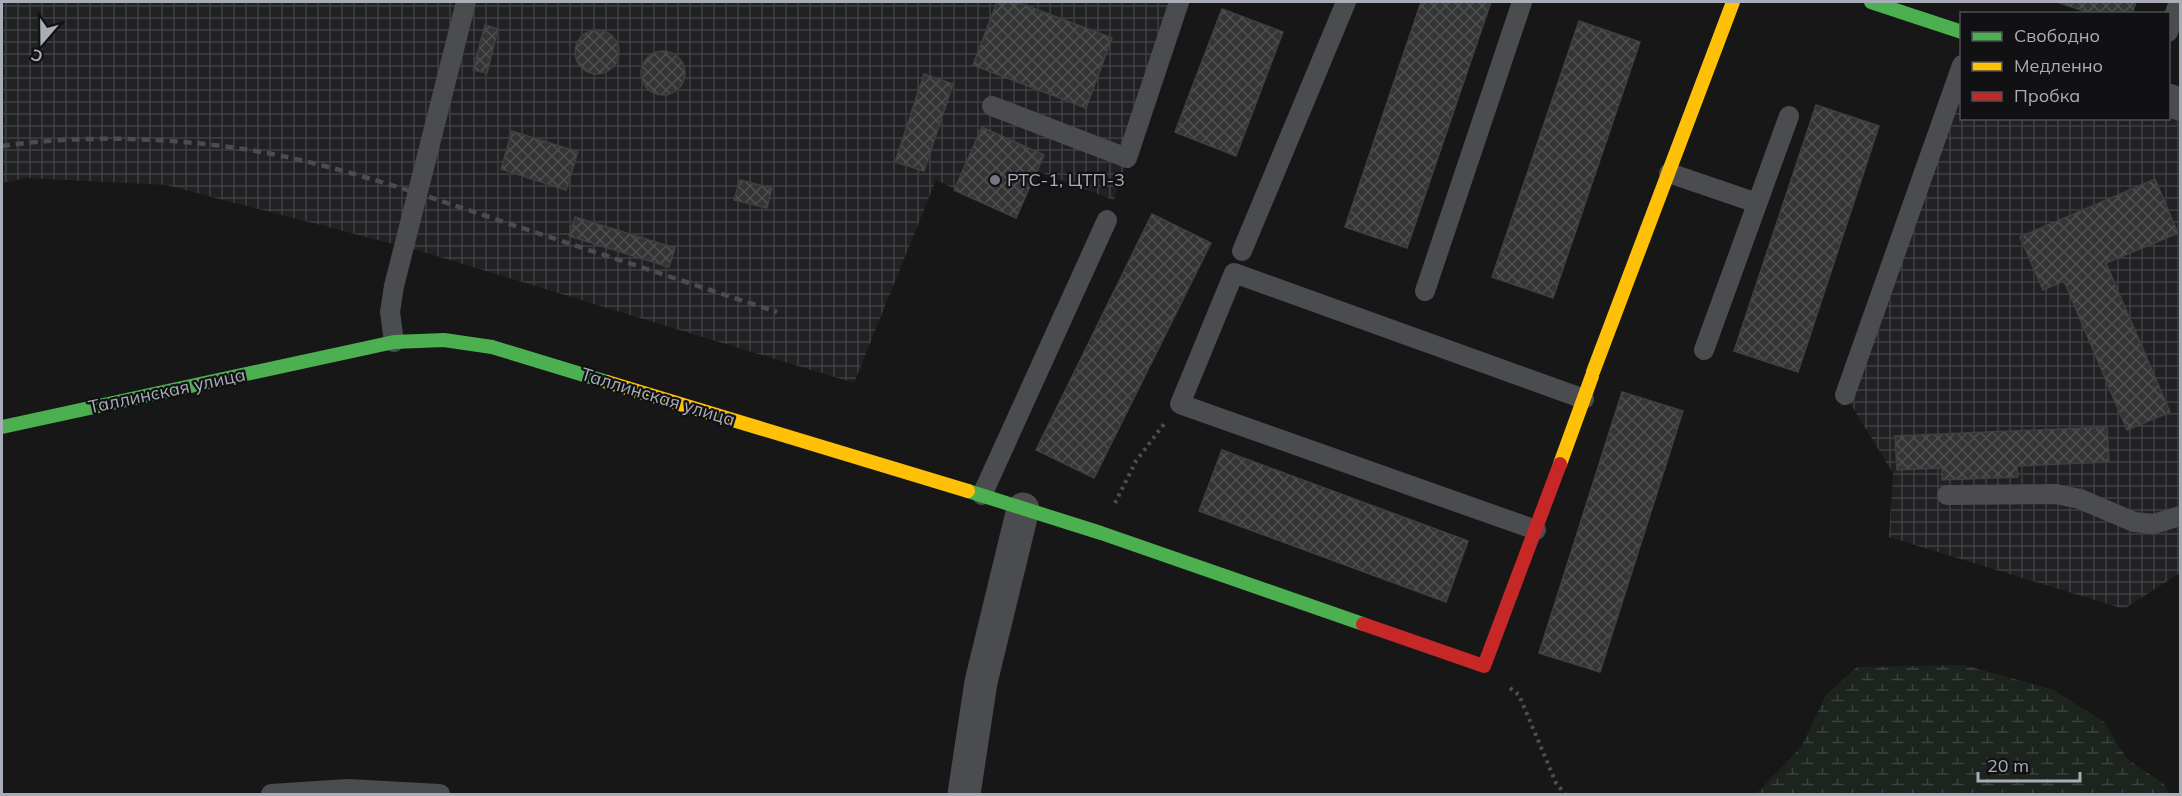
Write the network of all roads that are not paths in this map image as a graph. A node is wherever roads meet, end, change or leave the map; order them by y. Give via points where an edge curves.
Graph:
1 (466, 2) edge
2 (1177, 2) edge
3 (1346, 2) edge
4 (1522, 2) edge
5 (1733, 2) edge
6 (1871, 2) edge
7 (2179, 2) edge
8 (2170, 29) edge
9 (1960, 31) edge
10 (1960, 71) edge
11 (992, 106) dead end
12 (1789, 116) dead end
13 (1669, 173) junction
14 (1757, 203) junction
15 (1107, 220) dead end
16 (1239, 260) junction
17 (1425, 291) dead end
18 (394, 342) junction
19 (1704, 350) dead end
20 (1845, 395) dead end
21 (1584, 399) junction
22 (2, 427) edge
23 (982, 495) junction
24 (1947, 495) dead end
25 (1023, 508) junction
26 (2181, 516) edge
27 (1536, 530) junction
28 (284, 794) edge
29 (440, 795) edge
30 (964, 795) edge

1 - 18 lane via 394,286 390,312
2 - 11 lane via 1127,158
3 - 16 lane
4 - 17 lane
5 - 13 street
6 - 9 street
7 - 8 lane
10 - 20 lane
12 - 14 lane
13 - 14 lane
13 - 21 street
14 - 19 lane
15 - 23 lane
16 - 21 lane
16 - 27 lane via 1180,404
18 - 22 street, Таллинская улица
18 - 23 street, Таллинская улица via 444,340 492,347
21 - 27 street
23 - 25 street, Таллинская улица
24 - 26 lane via 2056,494 2080,499 2134,522 2154,525
25 - 27 street, Таллинская улица via 1484,666
25 - 30 street via 981,682
28 - 29 lane via 348,789

